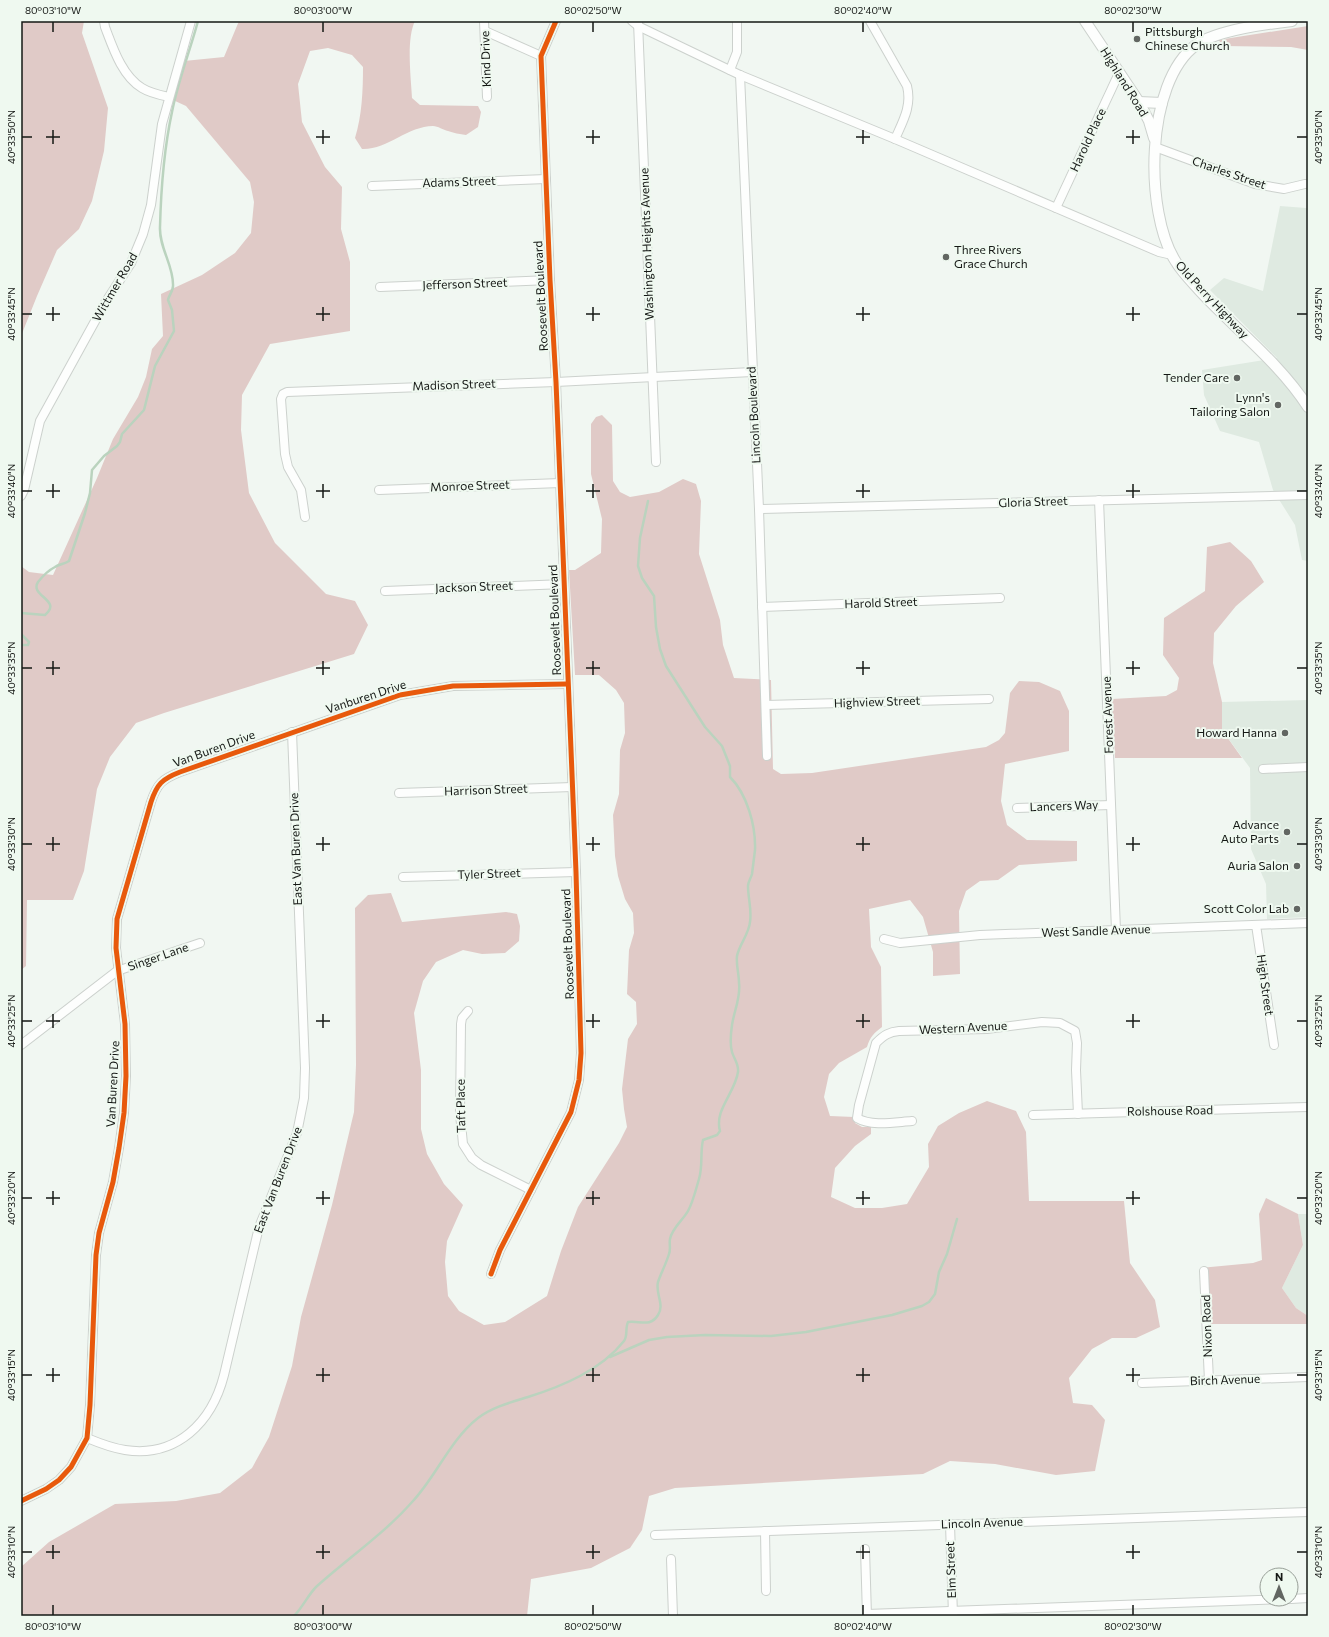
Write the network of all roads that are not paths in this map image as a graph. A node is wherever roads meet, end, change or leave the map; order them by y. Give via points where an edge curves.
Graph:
1 (104, 21) edge
2 (191, 21) edge
3 (484, 21) edge
4 (556, 21) edge
5 (738, 21) edge
6 (870, 21) edge
7 (1085, 21) edge
8 (1292, 21) edge
9 (636, 22) edge
10 (485, 31) junction
11 (541, 56) junction
12 (730, 70) junction
13 (1119, 73) junction
14 (740, 75) junction
15 (488, 97) dead end
16 (169, 98) junction
17 (1138, 102) junction
18 (1162, 103) junction
19 (895, 139) junction
20 (1155, 147) junction
21 (546, 179) junction
22 (1304, 184) dead end
23 (372, 186) dead end
24 (1056, 208) junction
25 (1170, 252) junction
26 (550, 280) junction
27 (380, 287) dead end
28 (752, 372) junction
29 (652, 377) junction
30 (556, 382) junction
31 (1308, 407) edge
32 (656, 462) dead end
33 (560, 483) junction
34 (379, 490) dead end
35 (21, 496) edge
36 (1308, 496) edge
37 (1099, 500) junction
38 (759, 509) junction
39 (305, 517) dead end
40 (564, 584) junction
41 (385, 591) dead end
42 (1000, 598) dead end
43 (762, 607) junction
44 (567, 684) junction
45 (989, 699) dead end
46 (766, 705) junction
47 (292, 732) junction
48 (767, 756) dead end
49 (1308, 767) edge
50 (1263, 769) dead end
51 (572, 787) junction
52 (399, 792) dead end
53 (1111, 805) junction
54 (1018, 808) dead end
55 (576, 872) junction
56 (403, 877) dead end
57 (1308, 923) edge
58 (1256, 925) junction
59 (1116, 930) junction
60 (884, 940) dead end
61 (200, 943) dead end
62 (117, 971) junction
63 (468, 1011) dead end
64 (21, 1044) edge
65 (1274, 1045) dead end
66 (1308, 1107) edge
67 (1078, 1114) junction
68 (1033, 1115) dead end
69 (912, 1121) dead end
70 (531, 1190) junction
71 (1204, 1270) dead end
72 (491, 1274) dead end
73 (1308, 1378) edge
74 (1209, 1381) junction
75 (1142, 1383) dead end
76 (87, 1438) junction
77 (21, 1501) edge
78 (1308, 1512) edge
79 (950, 1524) junction
80 (765, 1531) junction
81 (655, 1535) dead end
82 (865, 1549) dead end
83 (671, 1559) dead end
84 (766, 1591) dead end
85 (1259, 1600) edge
86 (953, 1613) edge
87 (867, 1615) edge
88 (673, 1616) edge

1 - 16 street via 120,63 132,80 141,88
2 - 16 street, Wittmer Road
3 - 10 street, Kind Drive
4 - 11 street, Roosevelt Boulevard
5 - 12 street via 737,52
6 - 19 street via 907,86 909,94 908,109
7 - 13 street, Highland Road
8 - 18 street, Old Perry Highway via 1220,34 1202,41 1185,55 1176,68
9 - 12 street
9 - 29 street, Washington Heights Avenue
10 - 11 street
10 - 15 street, Kind Drive
11 - 21 street, Roosevelt Boulevard
12 - 14 street
13 - 17 street, Highland Road
13 - 24 street, Harold Place
14 - 19 street
14 - 28 street, Lincoln Boulevard
16 - 35 street, Wittmer Road via 159,141 151,205 140,242 131,263 105,303 40,421
17 - 18 street
17 - 20 street, Highland Road via 1151,128
18 - 20 street, Old Perry Highway
19 - 24 street
20 - 22 street, Charles Street via 1256,184 1284,188
20 - 25 street, Old Perry Highway via 1156,203
21 - 23 street, Adams Street
21 - 26 street, Roosevelt Boulevard
24 - 25 street via 1159,252
25 - 31 street, Old Perry Highway via 1204,295 1286,378
26 - 27 street, Jefferson Street
26 - 30 street, Roosevelt Boulevard
28 - 29 street, Madison Street
28 - 38 street, Lincoln Boulevard
29 - 30 street, Madison Street
29 - 32 street, Washington Heights Avenue
30 - 33 street, Roosevelt Boulevard
30 - 39 street, Madison Street via 283,394 281,399 284,448 288,467 301,490
33 - 34 street, Monroe Street
33 - 40 street, Roosevelt Boulevard
36 - 37 street, Gloria Street
37 - 38 street, Gloria Street
37 - 53 street, Forest Avenue
38 - 43 street, Lincoln Boulevard
40 - 41 street, Jackson Street
40 - 44 street, Roosevelt Boulevard
42 - 43 street, Harold Street
43 - 46 street, Lincoln Boulevard
44 - 47 street, Vanburen Drive via 453,686 410,692
44 - 51 street, Roosevelt Boulevard
45 - 46 street, Highview Street
46 - 48 street, Lincoln Boulevard
47 - 62 street, Van Buren Drive via 168,776 162,781 152,798 117,919
47 - 76 street, East Van Buren Drive via 305,1068 304,1098 297,1133 259,1227 224,1375 217,1398 208,1414 184,1437 171,1445 153,1450 123,1450
49 - 50 street
51 - 52 street, Harrison Street
51 - 55 street, Roosevelt Boulevard
53 - 54 street, Lancers Way
53 - 59 street, Forest Avenue
55 - 56 street, Tyler Street
55 - 70 street, Roosevelt Boulevard via 581,1053 579,1080 571,1112
57 - 58 street, West Sandle Avenue
58 - 59 street, West Sandle Avenue
58 - 65 street, High Street
59 - 60 street, West Sandle Avenue via 980,935 900,943
61 - 62 street, Singer Lane
62 - 64 street, Singer Lane
62 - 76 street, Van Buren Drive via 125,1024 124,1113 117,1160 96,1255
63 - 70 street, Taft Place via 461,1024 460,1114 463,1144 472,1158 481,1165
66 - 67 street, Rolshouse Road
67 - 68 street, Rolshouse Road
67 - 69 street, Western Avenue via 1075,1031 1060,1023 1033,1022 988,1029 889,1032 876,1042 857,1118 870,1122
70 - 72 street, Roosevelt Boulevard via 500,1250
71 - 74 street, Nixon Road
73 - 74 street, Birch Avenue
74 - 75 street, Birch Avenue
76 - 77 street, Van Buren Drive via 71,1467 59,1480
78 - 79 street, Lincoln Avenue
79 - 80 street, Lincoln Avenue
79 - 86 street, Elm Street
80 - 81 street, Lincoln Avenue
80 - 84 street
82 - 87 street
83 - 88 street
85 - 86 street
86 - 87 street

